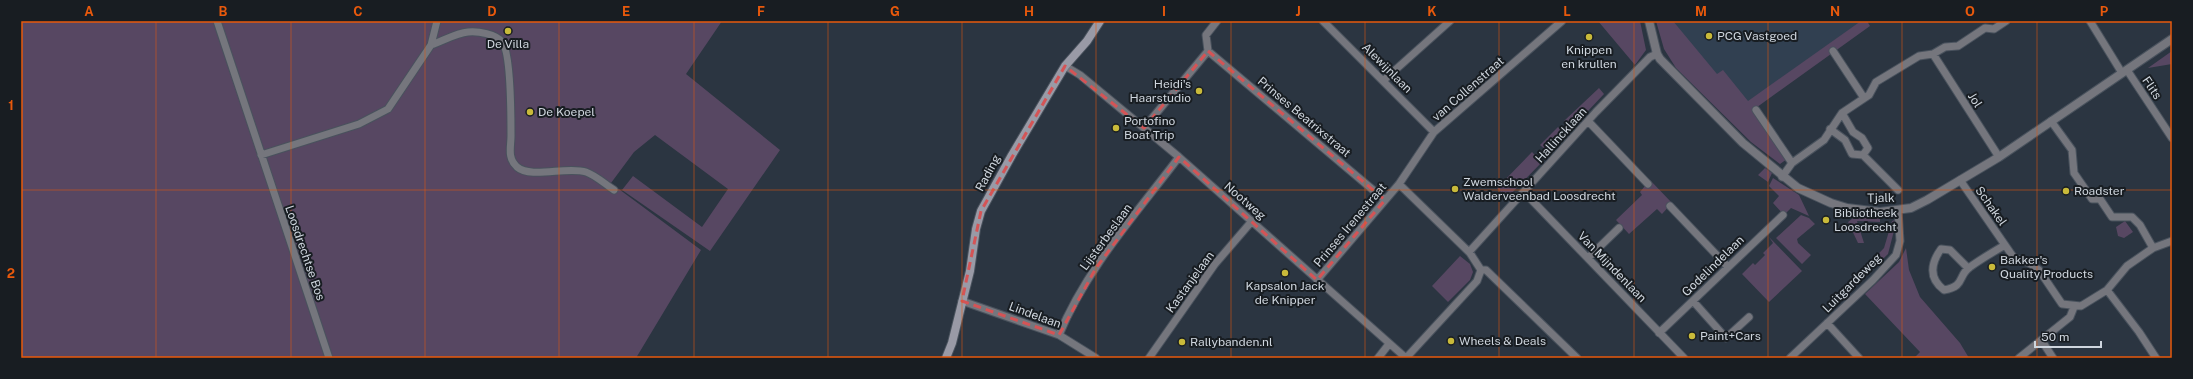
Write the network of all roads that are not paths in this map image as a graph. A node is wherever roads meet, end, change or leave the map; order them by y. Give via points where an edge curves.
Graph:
1 (217, 21) edge
2 (437, 21) edge
3 (1100, 21) edge
4 (1217, 21) edge
5 (1450, 21) edge
6 (1562, 21) edge
7 (1650, 21) edge
8 (2006, 21) edge
9 (2090, 21) edge
10 (1329, 23) edge
11 (2172, 39) edge
12 (431, 45) junction
13 (1208, 51) junction
14 (1833, 51) dead end
15 (1657, 54) junction
16 (1933, 54) junction
17 (1065, 66) junction
18 (2124, 72) junction
19 (1384, 80) junction
20 (1864, 98) junction
21 (1756, 110) dead end
22 (1842, 113) junction
23 (1588, 121) junction
24 (2051, 121) junction
25 (1144, 128) junction
26 (1830, 129) junction
27 (1434, 132) junction
28 (2172, 138) edge
29 (261, 155) junction
30 (1863, 155) junction
31 (1179, 157) junction
32 (1998, 157) junction
33 (1792, 163) junction
34 (1782, 177) junction
35 (1960, 180) junction
36 (1399, 184) junction
37 (1648, 184) dead end
38 (614, 190) dead end
39 (1898, 190) dead end
40 (1524, 192) junction
41 (1384, 200) junction
42 (1670, 206) dead end
43 (1898, 210) junction
44 (1783, 215) dead end
45 (1252, 221) junction
46 (1619, 228) dead end
47 (2172, 241) edge
48 (2005, 245) junction
49 (2153, 248) junction
50 (1469, 252) junction
51 (1588, 258) junction
52 (1728, 267) junction
53 (1968, 268) junction
54 (1481, 270) junction
55 (1317, 280) junction
56 (2107, 290) junction
57 (1693, 300) junction
58 (962, 301) junction
59 (2074, 307) junction
60 (1749, 317) dead end
61 (1827, 323) junction
62 (1659, 333) junction
63 (1059, 336) junction
64 (2042, 341) junction
65 (1389, 344) junction
66 (1093, 357) edge
67 (329, 358) edge
68 (946, 358) edge
69 (1149, 358) edge
70 (1378, 358) edge
71 (1406, 358) edge
72 (1577, 358) edge
73 (1684, 358) edge
74 (1790, 358) edge
75 (1859, 358) edge
76 (2019, 358) edge
77 (2053, 358) edge
78 (2156, 358) edge

1 - 29 street, Loosdrechtse Bos
2 - 12 street
3 - 17 main road, Rading via 1087,41
4 - 13 street via 1206,35
5 - 19 street
6 - 27 street, van Collenstraat
7 - 15 street, Tjalk
8 - 16 street via 1994,29 1985,28 1958,46 1946,47
9 - 18 street, Flits
10 - 19 street, Alewijnlaan
11 - 18 street, Tjalk
12 - 29 street via 388,109 359,124
12 - 38 street via 467,32 484,33 502,41 508,67 511,136 509,155 512,161 524,171 586,172
13 - 25 street
13 - 41 street, Prinses Beatrixstraat
14 - 20 street
15 - 23 street, Hallincklaan via 1650,57
15 - 34 street, Tjalk via 1743,143
16 - 20 street via 1919,56 1876,82 1869,95
16 - 32 street, Jol
17 - 25 street, Nootweg via 1080,75
17 - 58 main road, Rading via 981,212
18 - 24 street, Tjalk
18 - 28 street, Flits
19 - 27 street, Alewijnlaan
20 - 22 street
21 - 33 street
22 - 26 street
22 - 30 street via 1853,132 1862,138 1868,148
23 - 37 street
23 - 40 street, Hallincklaan
24 - 32 street, Tjalk
24 - 49 street via 2072,150 2074,172 2092,199 2100,199 2112,216 2132,217 2140,225
25 - 31 street, Nootweg
26 - 30 street via 1845,140 1852,154
26 - 33 street via 1824,140
27 - 36 street, van Collenstraat
29 - 67 street, Loosdrechtse Bos
30 - 39 street
31 - 45 street, Nootweg
31 - 63 street, Lijsterbeslaan via 1096,268 1068,315
32 - 35 street, Tjalk
33 - 34 street
34 - 43 street, Tjalk via 1814,196 1847,208 1880,212
35 - 43 street, Tjalk via 1911,208
35 - 48 street, Schakel
36 - 41 street, Prinses Irenestraat
36 - 50 street
40 - 50 street, Hallincklaan
40 - 51 street, Van Mijndenlaan
41 - 55 street, Prinses Irenestraat
42 - 52 street
43 - 61 street, Luitgardeweg via 1900,241 1896,255
44 - 52 street, Godelindelaan
45 - 55 street, Nootweg
45 - 69 street, Kastanjelaan via 1215,264
46 - 51 street
47 - 49 street
48 - 53 street
48 - 59 street, Schakel via 2014,258 2030,263 2039,270 2062,304
49 - 56 street via 2127,266
50 - 54 street
51 - 62 street, Van Mijndenlaan
52 - 57 street, Godelindelaan
53 - 53 street via 1955,288 1944,290 1932,273 1934,258 1941,249 1950,250
54 - 71 street via 1477,281
54 - 72 street via 1486,270
55 - 65 street, Nootweg
56 - 59 street via 2081,306
56 - 78 street
57 - 60 street via 1726,338
57 - 62 street, Godelindelaan
58 - 63 street, Lindelaan
58 - 68 main road, Rading
59 - 64 street via 2070,317
61 - 74 street, Luitgardeweg
61 - 75 street
62 - 73 street, Van Mijndenlaan
63 - 66 street, Lindelaan
64 - 76 street
64 - 77 street
65 - 70 street
65 - 71 street, Nootweg

